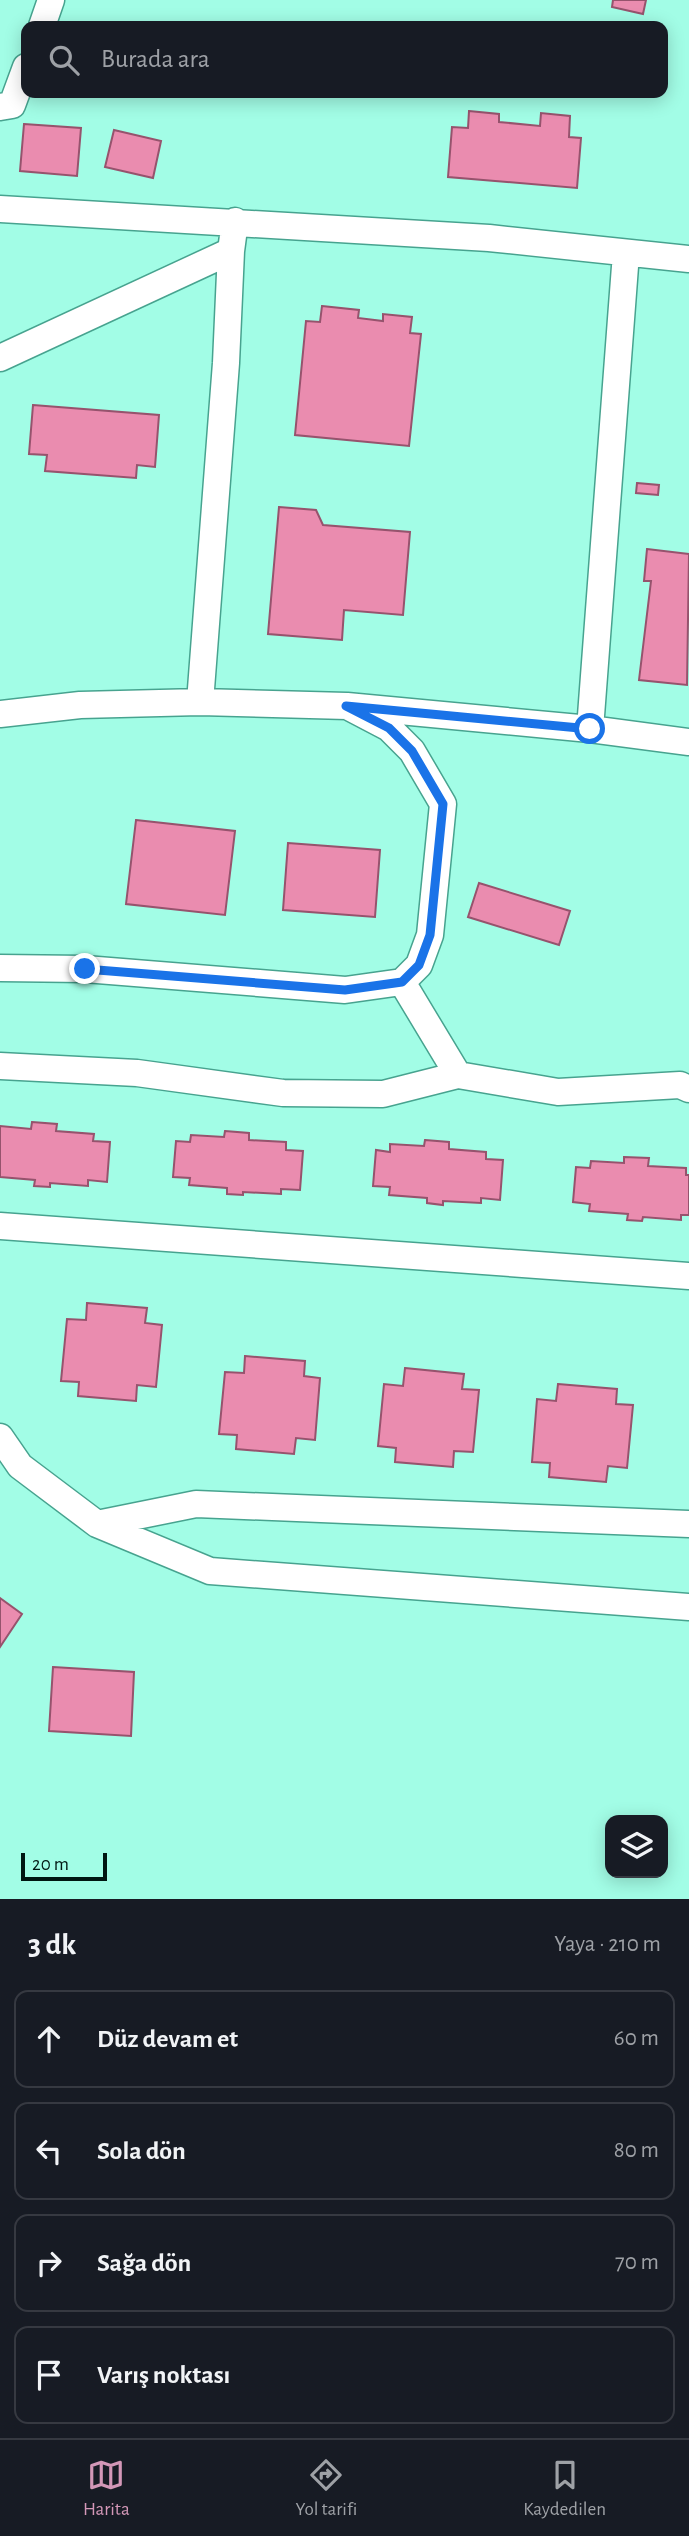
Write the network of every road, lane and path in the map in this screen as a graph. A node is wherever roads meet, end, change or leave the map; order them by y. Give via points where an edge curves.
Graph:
1 (51, 0) edge
2 (43, 21) edge
3 (21, 81) edge
4 (0, 107) edge
5 (0, 209) edge
6 (235, 221) junction
7 (231, 251) junction
8 (626, 253) junction
9 (689, 259) edge
10 (0, 358) edge
11 (201, 702) junction
12 (346, 706) junction
13 (0, 714) edge
14 (590, 729) junction
15 (689, 742) edge
16 (0, 968) edge
17 (402, 982) junction
18 (0, 1066) edge
19 (458, 1076) junction
20 (689, 1089) edge
21 (0, 1226) edge
22 (689, 1276) edge
23 (0, 1437) edge
24 (97, 1524) junction
25 (689, 1524) edge
26 (689, 1607) edge

1 - 2 street
3 - 4 street via 12,105
5 - 6 street
6 - 7 street
6 - 8 street via 489,238
7 - 10 street
7 - 11 street
8 - 9 street
8 - 14 street
11 - 12 street
11 - 13 street via 80,705
12 - 14 street
12 - 17 street via 397,735 412,751 443,804 430,935 419,965
14 - 15 street
16 - 17 street via 85,969 345,990
17 - 19 street
18 - 19 street via 137,1073 283,1093 383,1094
19 - 20 street via 558,1092 680,1085
21 - 22 street
23 - 24 street via 20,1466
24 - 25 street via 196,1504
24 - 26 street via 210,1572

